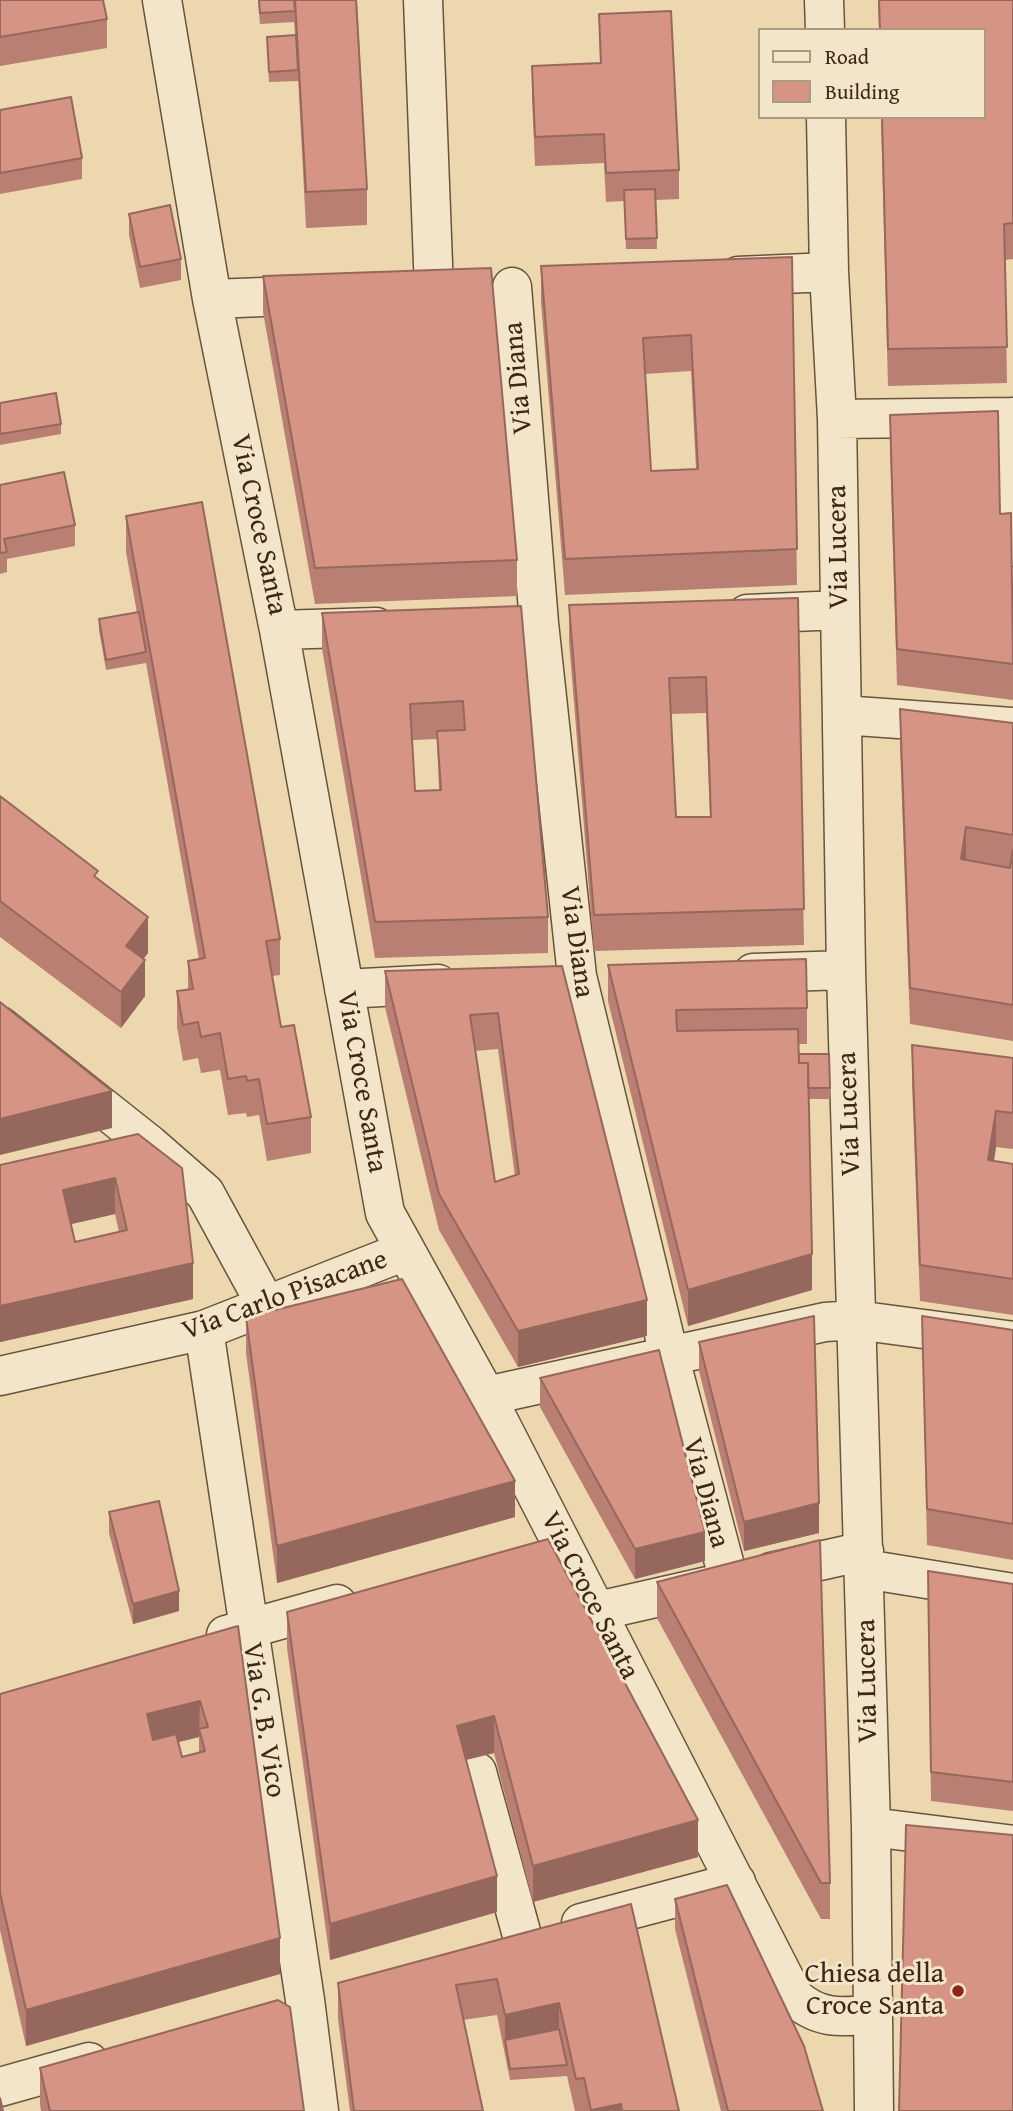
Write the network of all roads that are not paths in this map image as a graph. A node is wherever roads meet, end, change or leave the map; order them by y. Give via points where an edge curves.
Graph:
1 (162, 0) edge
2 (424, 0) edge
3 (824, 0) edge
4 (825, 28) edge
5 (826, 119) edge
6 (829, 272) junction
7 (705, 278) edge
8 (553, 285) edge
9 (512, 287) junction
10 (434, 290) junction
11 (392, 292) edge
12 (351, 294) edge
13 (212, 299) junction
14 (1012, 417) edge
15 (837, 419) junction
16 (1013, 547) edge
17 (840, 610) junction
18 (717, 615) edge
19 (580, 621) edge
20 (539, 623) junction
21 (498, 624) edge
22 (416, 626) edge
23 (279, 630) junction
24 (842, 715) junction
25 (1013, 727) edge
26 (846, 971) junction
27 (712, 974) edge
28 (578, 976) junction
29 (618, 976) edge
30 (536, 979) edge
31 (468, 982) edge
32 (344, 989) junction
33 (0, 1026) edge
34 (150, 1145) junction
35 (109, 1153) edge
36 (405, 1251) junction
37 (266, 1305) junction
38 (856, 1320) junction
39 (204, 1330) junction
40 (1013, 1341) edge
41 (668, 1356) junction
42 (0, 1376) edge
43 (486, 1396) junction
44 (561, 1542) junction
45 (522, 1553) edge
46 (865, 1560) junction
47 (729, 1581) junction
48 (1013, 1593) edge
49 (366, 1596) edge
50 (598, 1611) junction
51 (249, 1628) junction
52 (197, 1643) edge
53 (477, 1772) dead end
54 (871, 1827) junction
55 (1013, 1845) edge
56 (736, 1882) junction
57 (523, 1939) junction
58 (485, 1950) edge
59 (344, 1990) edge
60 (305, 2000) junction
61 (265, 2012) edge
62 (871, 2014) junction
63 (119, 2053) edge
64 (0, 2087) edge
65 (0, 2096) edge
66 (4, 2111) edge
67 (319, 2111) edge
68 (874, 2111) edge

1 - 13 street, Via Croce Santa
2 - 10 street
3 - 4 street
5 - 6 street, Via Lucera
6 - 7 street
6 - 15 street, Via Lucera
8 - 9 street
9 - 10 street
9 - 20 street, Via Diana
10 - 11 street
12 - 13 street
13 - 23 street, Via Croce Santa
14 - 15 street
14 - 16 street
15 - 17 street, Via Lucera
17 - 18 street
17 - 24 street, Via Lucera
19 - 20 street
20 - 21 street
20 - 28 street, Via Diana
22 - 23 street
23 - 32 street, Via Croce Santa
24 - 25 street
24 - 26 street, Via Lucera
26 - 27 street
26 - 38 street, Via Lucera
28 - 29 street
28 - 30 street
28 - 41 street, Via Diana
31 - 32 street
32 - 36 street, Via Croce Santa via 385,1213
33 - 34 street
34 - 35 street
34 - 37 street via 205,1193
36 - 37 street, Via Carlo Pisacane
36 - 43 street, Via Croce Santa
37 - 39 street, Via Carlo Pisacane
38 - 40 street
38 - 41 street via 825,1322
38 - 46 street, Via Lucera
39 - 42 street, Via Carlo Pisacane
39 - 51 street, Via G. B. Vico
41 - 43 street
41 - 47 street, Via Diana
43 - 44 street, Via Croce Santa
44 - 45 street
44 - 50 street, Via Croce Santa
46 - 47 street
46 - 48 street
46 - 54 street, Via Lucera
47 - 50 street
49 - 51 street
50 - 56 street, Via Croce Santa
51 - 52 street
51 - 60 street, Via G. B. Vico
53 - 57 street
54 - 55 street
54 - 62 street, Via Lucera
56 - 57 street
56 - 62 street, Via Croce Santa via 794,1997 809,2010 830,2017
57 - 58 street
59 - 60 street
60 - 61 street
60 - 67 street, Via G. B. Vico
62 - 68 street, Via Lucera
63 - 64 street
65 - 66 street

